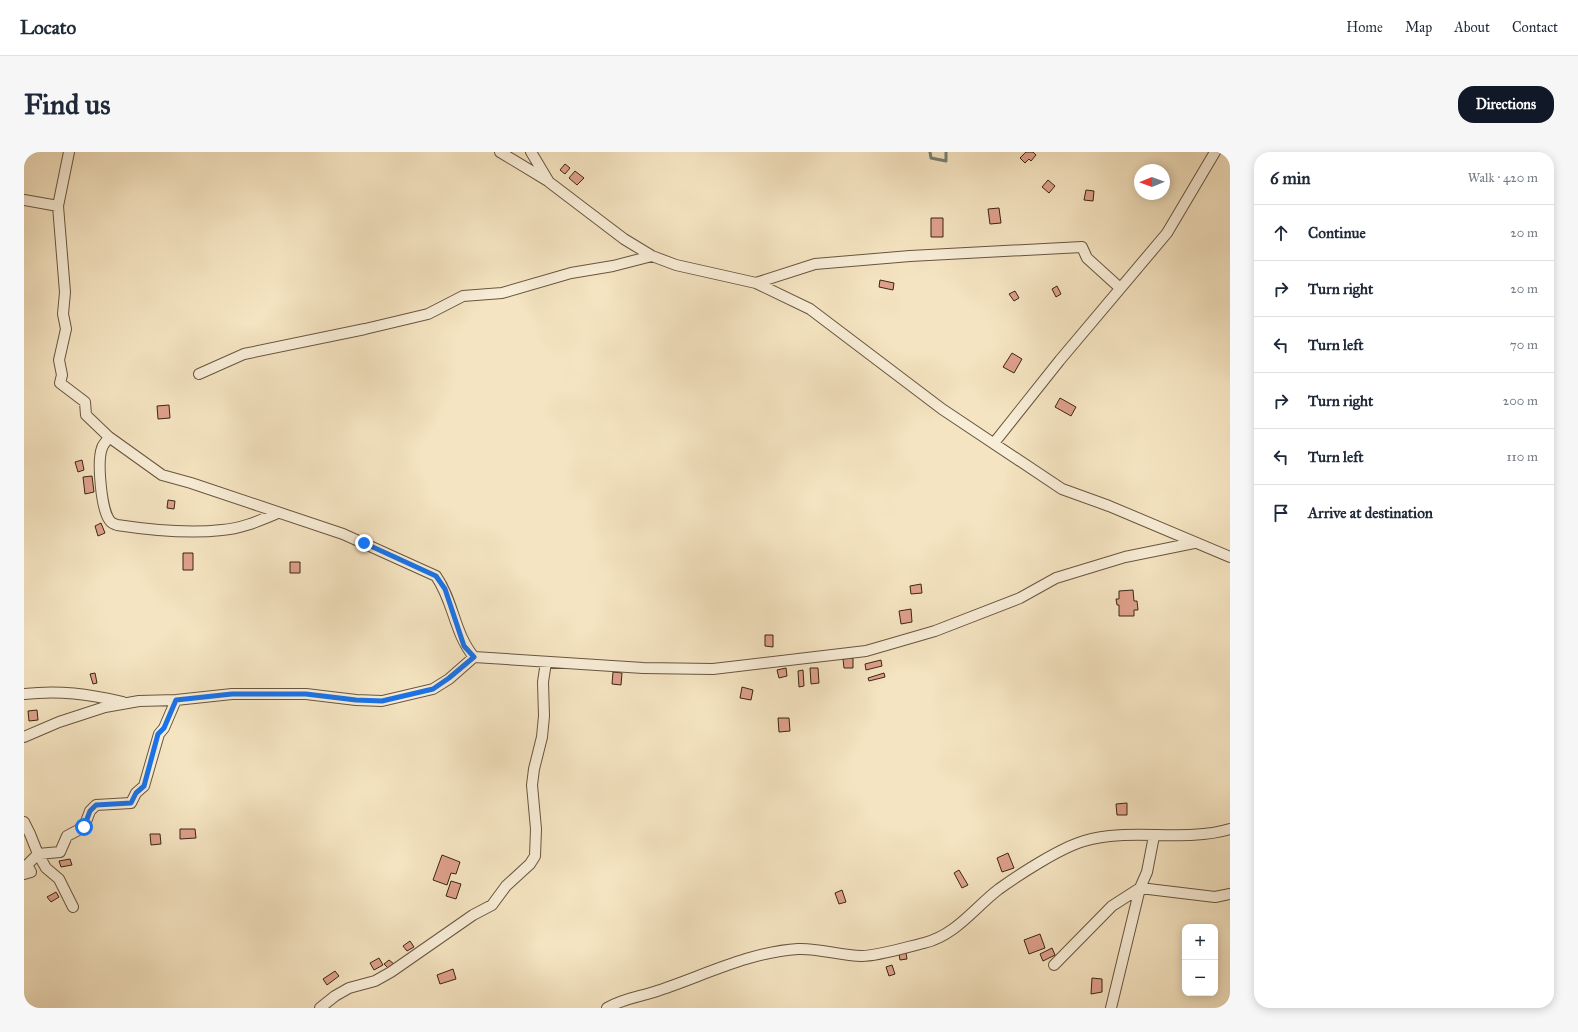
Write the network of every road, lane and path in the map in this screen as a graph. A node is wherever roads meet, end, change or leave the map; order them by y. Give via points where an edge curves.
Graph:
1 (69, 152) edge
2 (500, 152) edge
3 (531, 152) edge
4 (1215, 152) edge
5 (549, 182) junction
6 (24, 200) edge
7 (58, 206) junction
8 (652, 256) junction
9 (756, 284) junction
10 (1120, 288) junction
11 (199, 374) dead end
12 (109, 437) junction
13 (994, 443) junction
14 (278, 513) junction
15 (1194, 543) junction
16 (1230, 557) edge
17 (474, 657) junction
18 (546, 662) junction
19 (24, 694) edge
20 (176, 700) junction
21 (128, 704) junction
22 (24, 737) edge
23 (24, 822) edge
24 (1230, 830) edge
25 (1154, 836) junction
26 (38, 854) junction
27 (24, 874) edge
28 (1140, 888) junction
29 (1230, 894) edge
30 (73, 907) dead end
31 (1054, 965) dead end
32 (320, 1008) edge
33 (607, 1008) edge
34 (1111, 1008) edge

1 - 7 street
2 - 5 street
3 - 5 street
4 - 10 street via 1167,233
5 - 8 street via 624,239
6 - 7 street
7 - 12 street via 65,292 63,314 66,328 59,360 62,375 60,384 85,402 86,414
8 - 9 street via 676,265
8 - 11 street via 571,273 502,293 463,296 428,314 244,354
9 - 10 street via 815,264 1082,247 1087,258
9 - 13 street via 810,309 942,409
10 - 13 street
12 - 14 street via 162,476 191,483
12 - 14 street via 102,447 101,486 106,513 111,522 117,525 193,532 223,530
13 - 15 street via 1062,489 1109,506
14 - 17 street via 343,534 436,576 445,589 464,646
15 - 16 street
15 - 18 street via 1125,557 1056,578 1020,598 970,618 866,651 713,669
17 - 18 street
17 - 20 street via 433,689 382,701 306,694 232,694
18 - 32 street via 542,737 532,785 536,829 535,856 530,864 506,886 492,905 473,915 392,972 375,981 349,988
19 - 21 street via 85,694
20 - 21 street
20 - 26 street via 164,728 158,734 144,786 136,793 131,803 96,805 90,811 84,827 67,836 60,852
21 - 22 street via 105,707
23 - 26 street
24 - 25 street
25 - 28 street
25 - 33 street via 1113,835 1083,841 1061,850 999,889 951,931 926,942 862,956 799,949 768,953 654,992 619,1001
26 - 27 street via 27,865 31,872
26 - 30 street via 46,868 59,878
28 - 29 street via 1215,897
28 - 31 street via 1112,906
28 - 34 street

